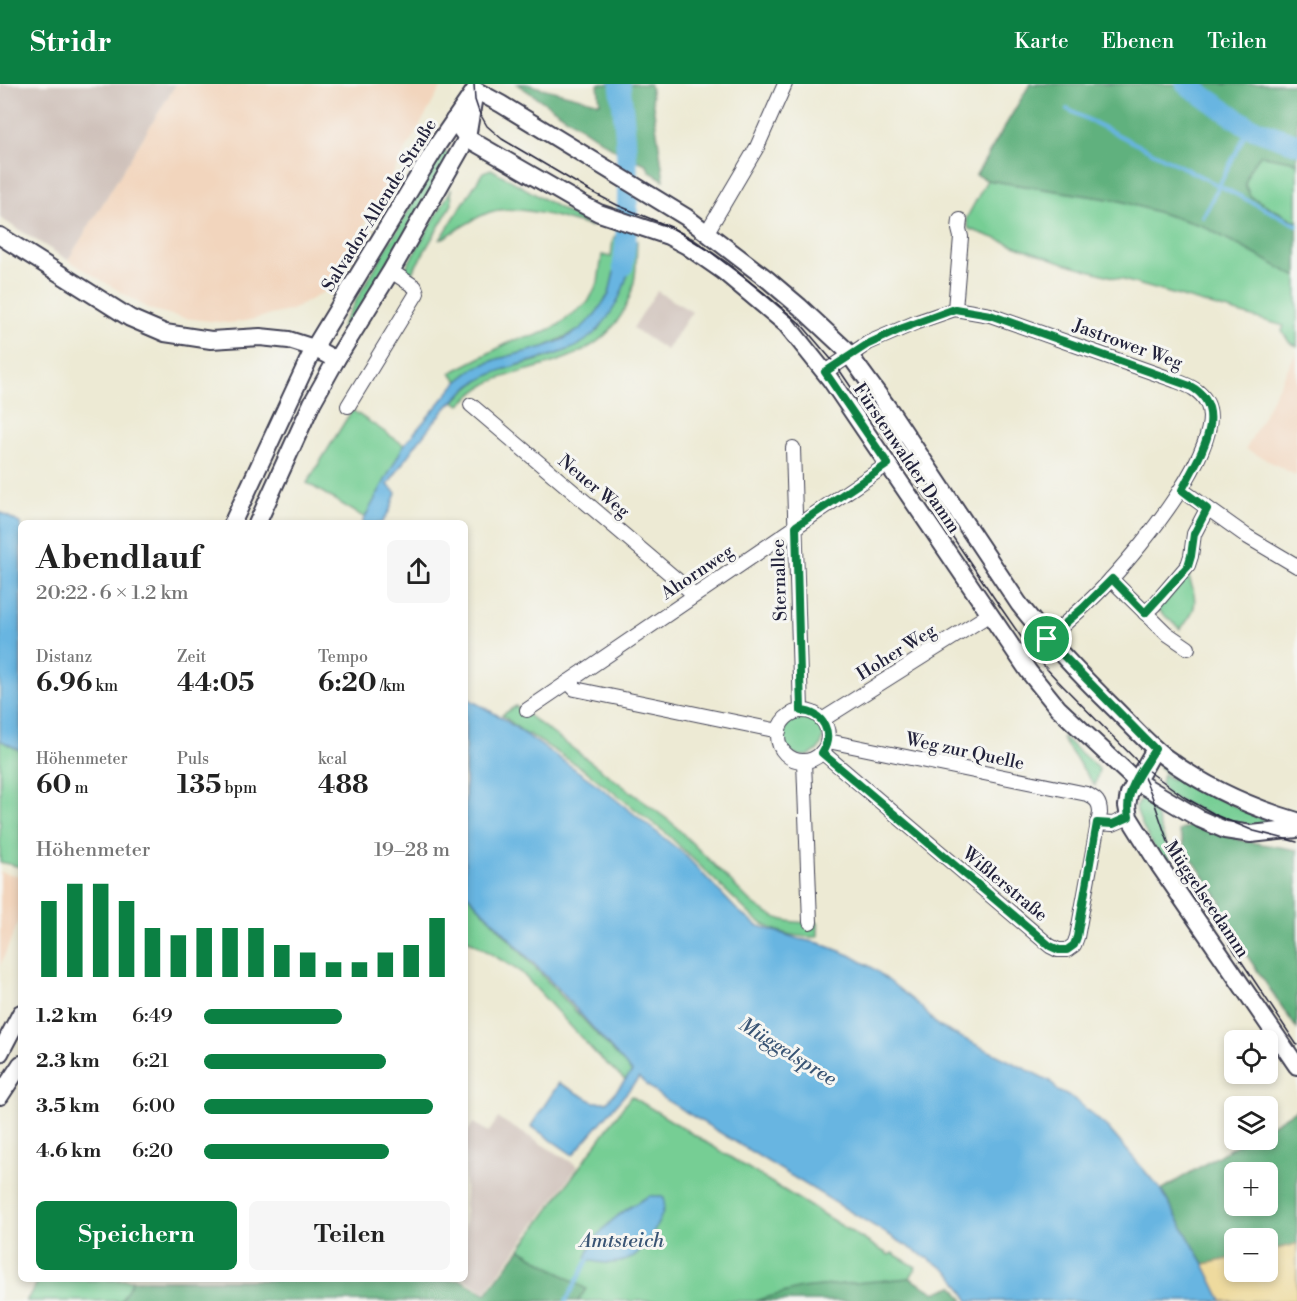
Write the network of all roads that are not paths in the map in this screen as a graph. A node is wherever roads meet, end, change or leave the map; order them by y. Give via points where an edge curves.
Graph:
1 (785, 84) edge
2 (476, 87) edge
3 (454, 120) junction
4 (467, 138) junction
5 (960, 220) dead end
6 (707, 232) junction
7 (0, 236) edge
8 (391, 271) junction
9 (955, 309) junction
10 (314, 348) junction
11 (850, 355) junction
12 (336, 360) junction
13 (825, 372) junction
14 (471, 405) dead end
15 (348, 406) dead end
16 (794, 448) dead end
17 (888, 464) junction
18 (1182, 490) junction
19 (1207, 509) junction
20 (234, 520) edge
21 (258, 520) edge
22 (796, 526) junction
23 (1297, 566) edge
24 (1112, 579) junction
25 (693, 596) junction
26 (1145, 613) junction
27 (990, 614) junction
28 (1047, 639) junction
29 (1188, 648) dead end
30 (568, 682) junction
31 (527, 710) dead end
32 (801, 711) junction
33 (822, 720) junction
34 (779, 731) junction
35 (825, 747) junction
36 (1155, 749) junction
37 (804, 761) junction
38 (1136, 781) junction
39 (1095, 798) joint
40 (1129, 817) junction
41 (1297, 821) edge
42 (1097, 823) junction
43 (1297, 829) edge
44 (810, 922) dead end
45 (18, 1019) edge
46 (0, 1053) edge
47 (1297, 1066) edge
48 (11, 1070) edge
49 (0, 1096) edge

1 - 6 street via 757,147
2 - 3 main road, Salvador-Allende-Straße
2 - 4 main road
2 - 6 main road, Fürstenwalder Damm
3 - 4 main road, Fürstenwalder Damm
3 - 10 main road, Salvador-Allende-Straße
4 - 8 main road
4 - 13 main road, Fürstenwalder Damm via 599,213 687,246 786,324
5 - 9 street
6 - 11 main road, Fürstenwalder Damm via 800,307
7 - 10 main road via 130,318 165,333 211,340 278,338
8 - 12 main road
8 - 15 street via 416,287 417,293
9 - 11 street, Jastrower Weg via 903,328
9 - 18 street, Jastrower Weg via 990,315 1198,390 1207,402 1210,426
10 - 12 main road
10 - 20 main road, Salvador-Allende-Straße
11 - 13 street, Jastrower Weg
11 - 28 main road, Fürstenwalder Damm via 1019,604
12 - 21 main road
13 - 17 main road, Fürstenwalder Damm
14 - 25 street, Neuer Weg
16 - 22 street, Sternallee
17 - 22 street, Ahornweg
17 - 27 main road, Fürstenwalder Damm
18 - 19 street
18 - 24 street, Jastrower Weg
19 - 23 street
19 - 26 street via 1194,534 1188,566
22 - 25 street, Ahornweg
22 - 32 street, Sternallee
24 - 26 street
24 - 28 street, Jastrower Weg
25 - 30 street, Ahornweg
26 - 29 street
27 - 33 street, Hoher Weg
27 - 38 main road, Fürstenwalder Damm via 1058,708
28 - 36 main road, Fürstenwalder Damm
30 - 31 street, Ahornweg
30 - 34 street via 575,689
32 - 33 street
32 - 34 street via 784,720
33 - 35 street via 827,730
34 - 37 street via 784,752
35 - 37 street
35 - 39 street, Weg zur Quelle
35 - 42 street, Wißlerstraße via 1059,950 1074,945 1077,937
36 - 38 main road
36 - 41 main road, Fürstenwalder Damm via 1222,791
37 - 44 street
38 - 40 main road via 1127,800
38 - 43 main road, Fürstenwalder Damm via 1225,830 1257,834
39 - 42 street, Wißlerstraße via 1100,806
40 - 42 street via 1113,824
40 - 47 main road, Müggelseedamm
45 - 46 main road
48 - 49 main road

